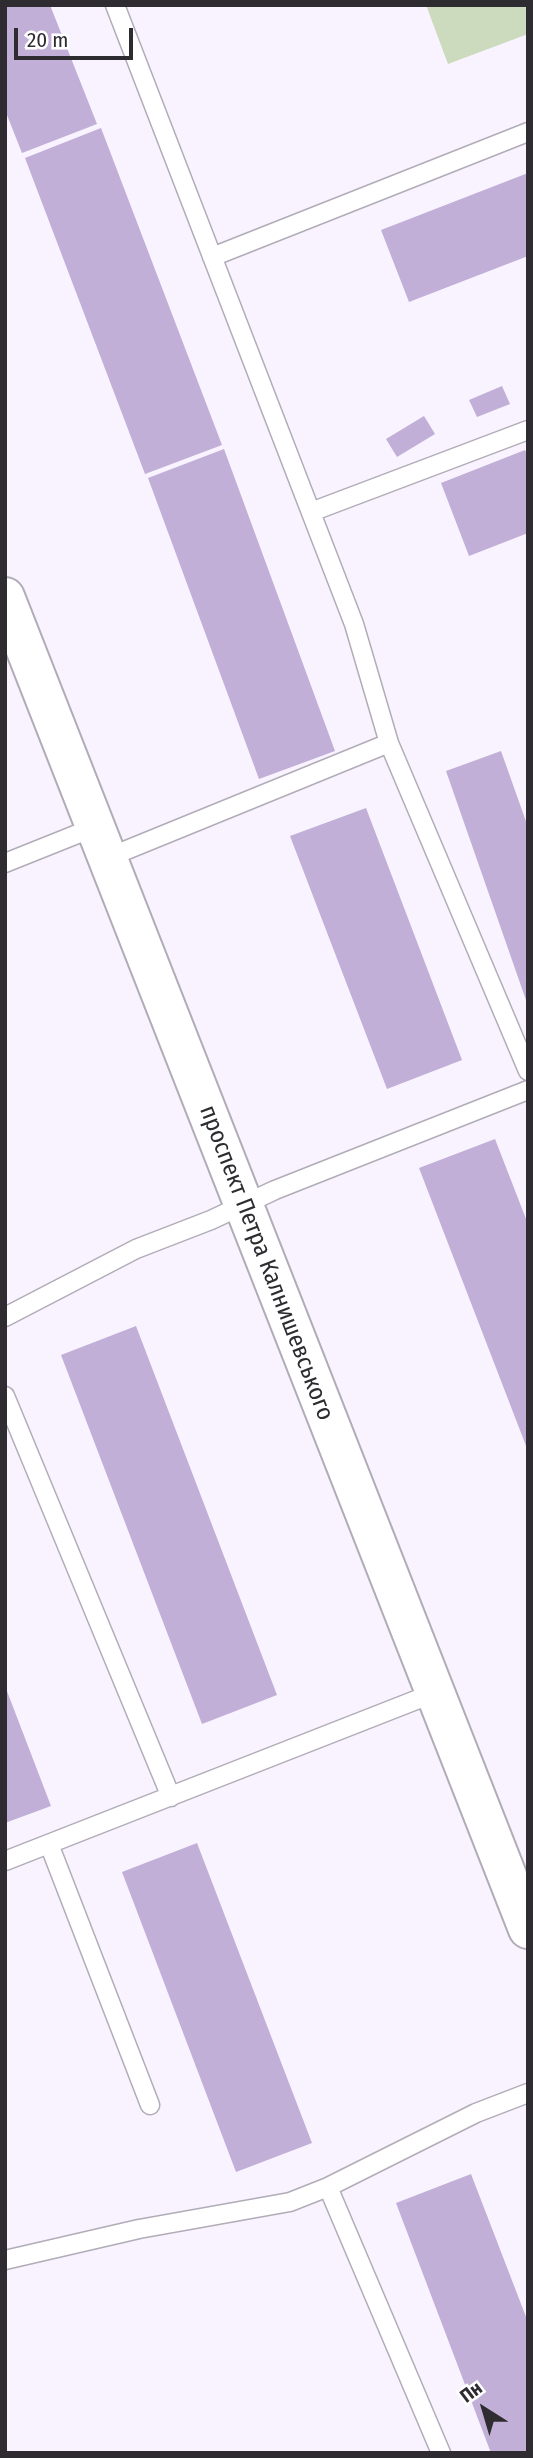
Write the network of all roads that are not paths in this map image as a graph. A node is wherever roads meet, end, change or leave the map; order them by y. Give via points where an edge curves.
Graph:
1 (116, 5) edge
2 (528, 132) edge
3 (212, 257) junction
4 (528, 430) edge
5 (311, 512) junction
6 (5, 597) edge
7 (390, 743) junction
8 (101, 843) junction
9 (5, 863) edge
10 (528, 1071) edge
11 (528, 1090) edge
12 (243, 1206) junction
13 (5, 1317) edge
14 (5, 1396) edge
15 (434, 1693) junction
16 (171, 1797) junction
17 (49, 1844) junction
18 (5, 1861) edge
19 (528, 1929) edge
20 (528, 2093) edge
21 (150, 2105) dead end
22 (328, 2187) junction
23 (5, 2260) edge
24 (441, 2453) edge

1 - 3 lane
2 - 3 lane
3 - 5 lane
4 - 5 lane
5 - 7 lane via 354,624
6 - 8 street, проспект Петра Калнишевського
7 - 8 lane
7 - 10 lane
8 - 9 lane
8 - 12 street, проспект Петра Калнишевського
11 - 12 lane
12 - 13 lane via 136,1249
12 - 15 street, проспект Петра Калнишевського
14 - 16 lane
15 - 16 lane
15 - 19 street, проспект Петра Калнишевського
16 - 17 lane
17 - 18 lane
17 - 21 lane
20 - 22 lane via 475,2113
22 - 23 lane via 290,2202 139,2229
22 - 24 lane

